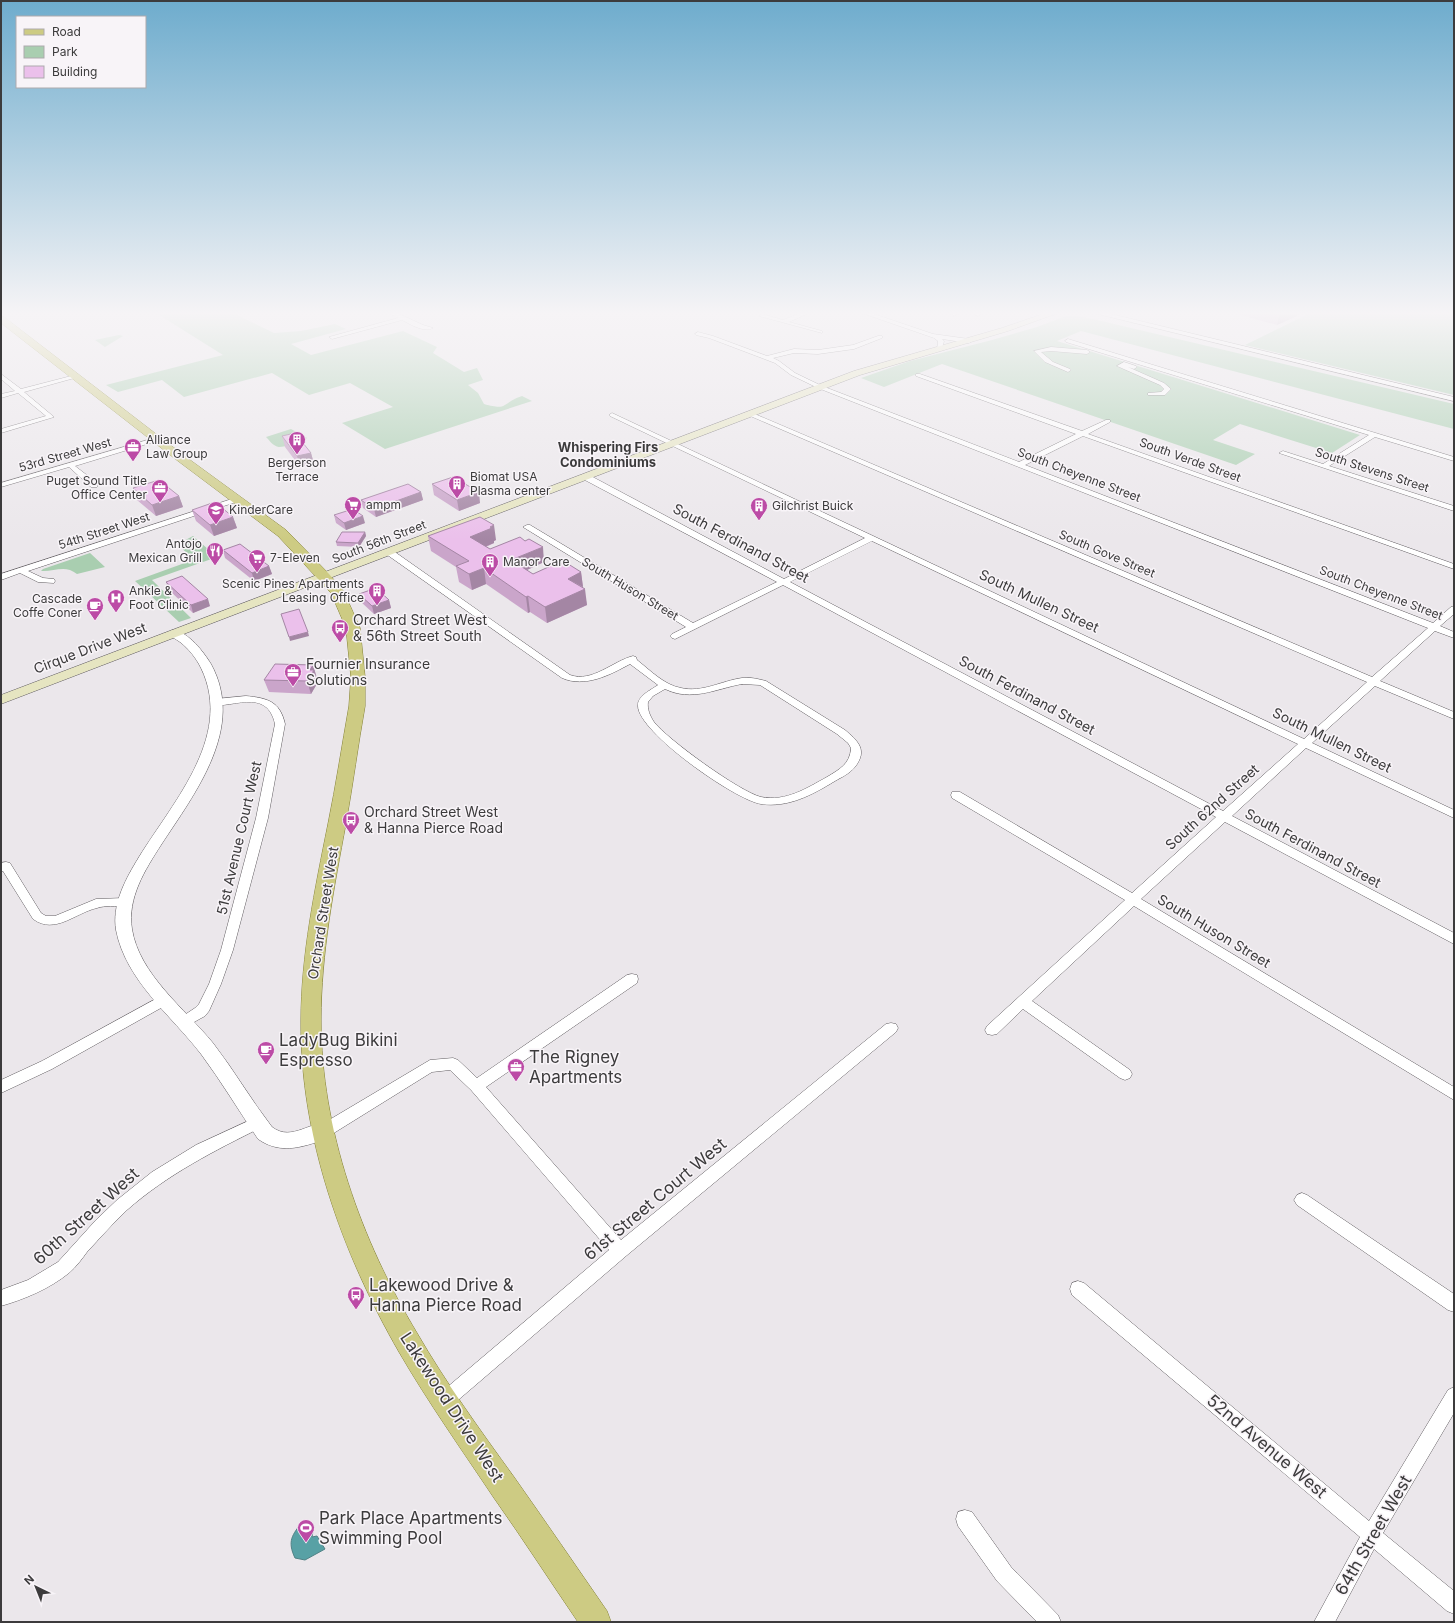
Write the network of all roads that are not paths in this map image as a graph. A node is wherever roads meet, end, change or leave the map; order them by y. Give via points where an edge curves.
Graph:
1 (17, 389) edge
2 (29, 389) edge
3 (90, 389) edge
4 (815, 389) edge
5 (824, 389) edge
6 (957, 389) edge
7 (1168, 389) edge
8 (1224, 389) edge
9 (1411, 389) edge
10 (20, 391) junction
11 (1150, 394) dead end
12 (1, 396) edge
13 (1454, 399) edge
14 (750, 414) junction
15 (612, 415) dead end
16 (1108, 421) dead end
17 (1, 431) edge
18 (1083, 433) junction
19 (1374, 435) junction
20 (158, 440) junction
21 (673, 443) junction
22 (1283, 453) dead end
23 (1454, 459) edge
24 (70, 465) junction
25 (1019, 465) junction
26 (1324, 466) junction
27 (586, 477) junction
28 (1, 485) edge
29 (94, 485) dead end
30 (238, 500) junction
31 (1454, 509) edge
32 (527, 527) dead end
33 (872, 538) junction
34 (389, 552) junction
35 (1454, 566) edge
36 (22, 571) junction
37 (1, 577) edge
38 (324, 577) junction
39 (51, 582) dead end
40 (784, 582) junction
41 (1454, 609) edge
42 (692, 627) junction
43 (1434, 627) junction
44 (174, 633) junction
45 (1454, 634) edge
46 (675, 636) dead end
47 (1373, 681) junction
48 (665, 685) junction
49 (1, 700) edge
50 (216, 702) junction
51 (1454, 716) edge
52 (1306, 743) junction
53 (956, 795) dead end
54 (1454, 814) edge
55 (1224, 816) junction
56 (1, 868) edge
57 (1134, 900) junction
58 (125, 902) junction
59 (1454, 939) edge
60 (632, 979) dead end
61 (163, 1000) junction
62 (1024, 1002) junction
63 (185, 1022) junction
64 (891, 1028) dead end
65 (992, 1030) dead end
66 (1125, 1074) dead end
67 (476, 1086) junction
68 (1, 1087) edge
69 (1454, 1094) edge
70 (257, 1123) junction
71 (324, 1131) junction
72 (1302, 1200) dead end
73 (620, 1251) junction
74 (1078, 1289) dead end
75 (1, 1298) edge
76 (1454, 1304) edge
77 (1454, 1396) edge
78 (444, 1401) junction
79 (964, 1520) dead end
80 (1372, 1534) junction
81 (1454, 1604) edge
82 (596, 1622) edge
83 (1051, 1622) edge
84 (1324, 1622) edge

1 - 10 street
2 - 10 street
3 - 20 main road, Orchard Street West
4 - 14 main road, South 56th Street
5 - 25 street, South Cheyenne Street
6 - 18 street, South Verde Street
7 - 11 street via 1164,394
8 - 19 street
9 - 13 street
10 - 12 street
10 - 17 street via 51,417
14 - 21 main road, South 56th Street
14 - 47 street, South Gove Street
15 - 21 street, South Mullen Street
16 - 18 street
18 - 25 street
18 - 35 street, South Verde Street
19 - 23 street
19 - 26 street
20 - 24 street, 53rd Street West
20 - 30 main road, Orchard Street West
21 - 27 main road, South 56th Street
21 - 33 street, South Mullen Street
22 - 26 street, South Stevens Street
24 - 28 street, 53rd Street West
24 - 29 street
25 - 43 street, South Cheyenne Street
26 - 31 street, South Stevens Street
27 - 34 main road, South 56th Street
27 - 40 street, South Ferdinand Street
30 - 36 street, 54th Street West
30 - 38 main road, Orchard Street West via 282,533
32 - 42 street, South Huson Street
33 - 40 street
33 - 52 street, South Mullen Street
34 - 38 main road, South 56th Street
34 - 48 street via 561,674 573,679 588,678 632,659
36 - 37 street, 54th Street West
36 - 39 street
38 - 44 main road, Cirque Drive West
38 - 71 main road, Orchard Street West via 337,592 351,623 358,677 357,706 318,929 312,986 312,1058
40 - 42 street
40 - 55 street, South Ferdinand Street
41 - 43 street, South 62nd Street
42 - 46 street
43 - 45 street, South Cheyenne Street
43 - 47 street, South 62nd Street
44 - 49 main road, Cirque Drive West
44 - 50 street via 188,642 201,658 212,679
47 - 51 street, South Gove Street
47 - 52 street, South 62nd Street
48 - 48 street via 679,691 690,692 741,680 763,683 846,735 855,745 855,758 851,765 838,775 799,796 773,801 752,799 668,740 650,723 643,710 643,701
50 - 58 street via 214,734 203,766 135,875
50 - 63 street, 51st Avenue Court West via 239,699 265,701 276,710 280,724 262,818 226,950 204,1007
52 - 54 street, South Mullen Street
52 - 55 street, South 62nd Street
53 - 57 street, South Huson Street
55 - 57 street, South 62nd Street
55 - 59 street, South Ferdinand Street
56 - 58 street via 6,866 37,916 44,922 56,920 96,903
57 - 62 street, South 62nd Street
57 - 69 street, South Huson Street
58 - 61 street via 123,919 128,949
60 - 67 street
61 - 63 street
61 - 68 street via 47,1065
62 - 65 street, South 62nd Street
62 - 66 street
63 - 70 street via 208,1050
64 - 73 street, 61st Street Court West
67 - 71 street via 453,1064 430,1066
67 - 73 street
70 - 71 street via 269,1137 279,1141 295,1140
70 - 75 street, 60th Street West via 201,1150 157,1177 112,1215 64,1267 34,1286
71 - 78 main road, Lakewood Drive West via 332,1165 352,1224 374,1278 394,1319
72 - 76 street
73 - 78 street, 61st Street Court West
74 - 80 street, 52nd Avenue West
77 - 80 street, 64th Street West
78 - 82 main road, Lakewood Drive West
79 - 83 street via 1004,1574
80 - 81 street, 52nd Avenue West
80 - 84 street, 64th Street West

